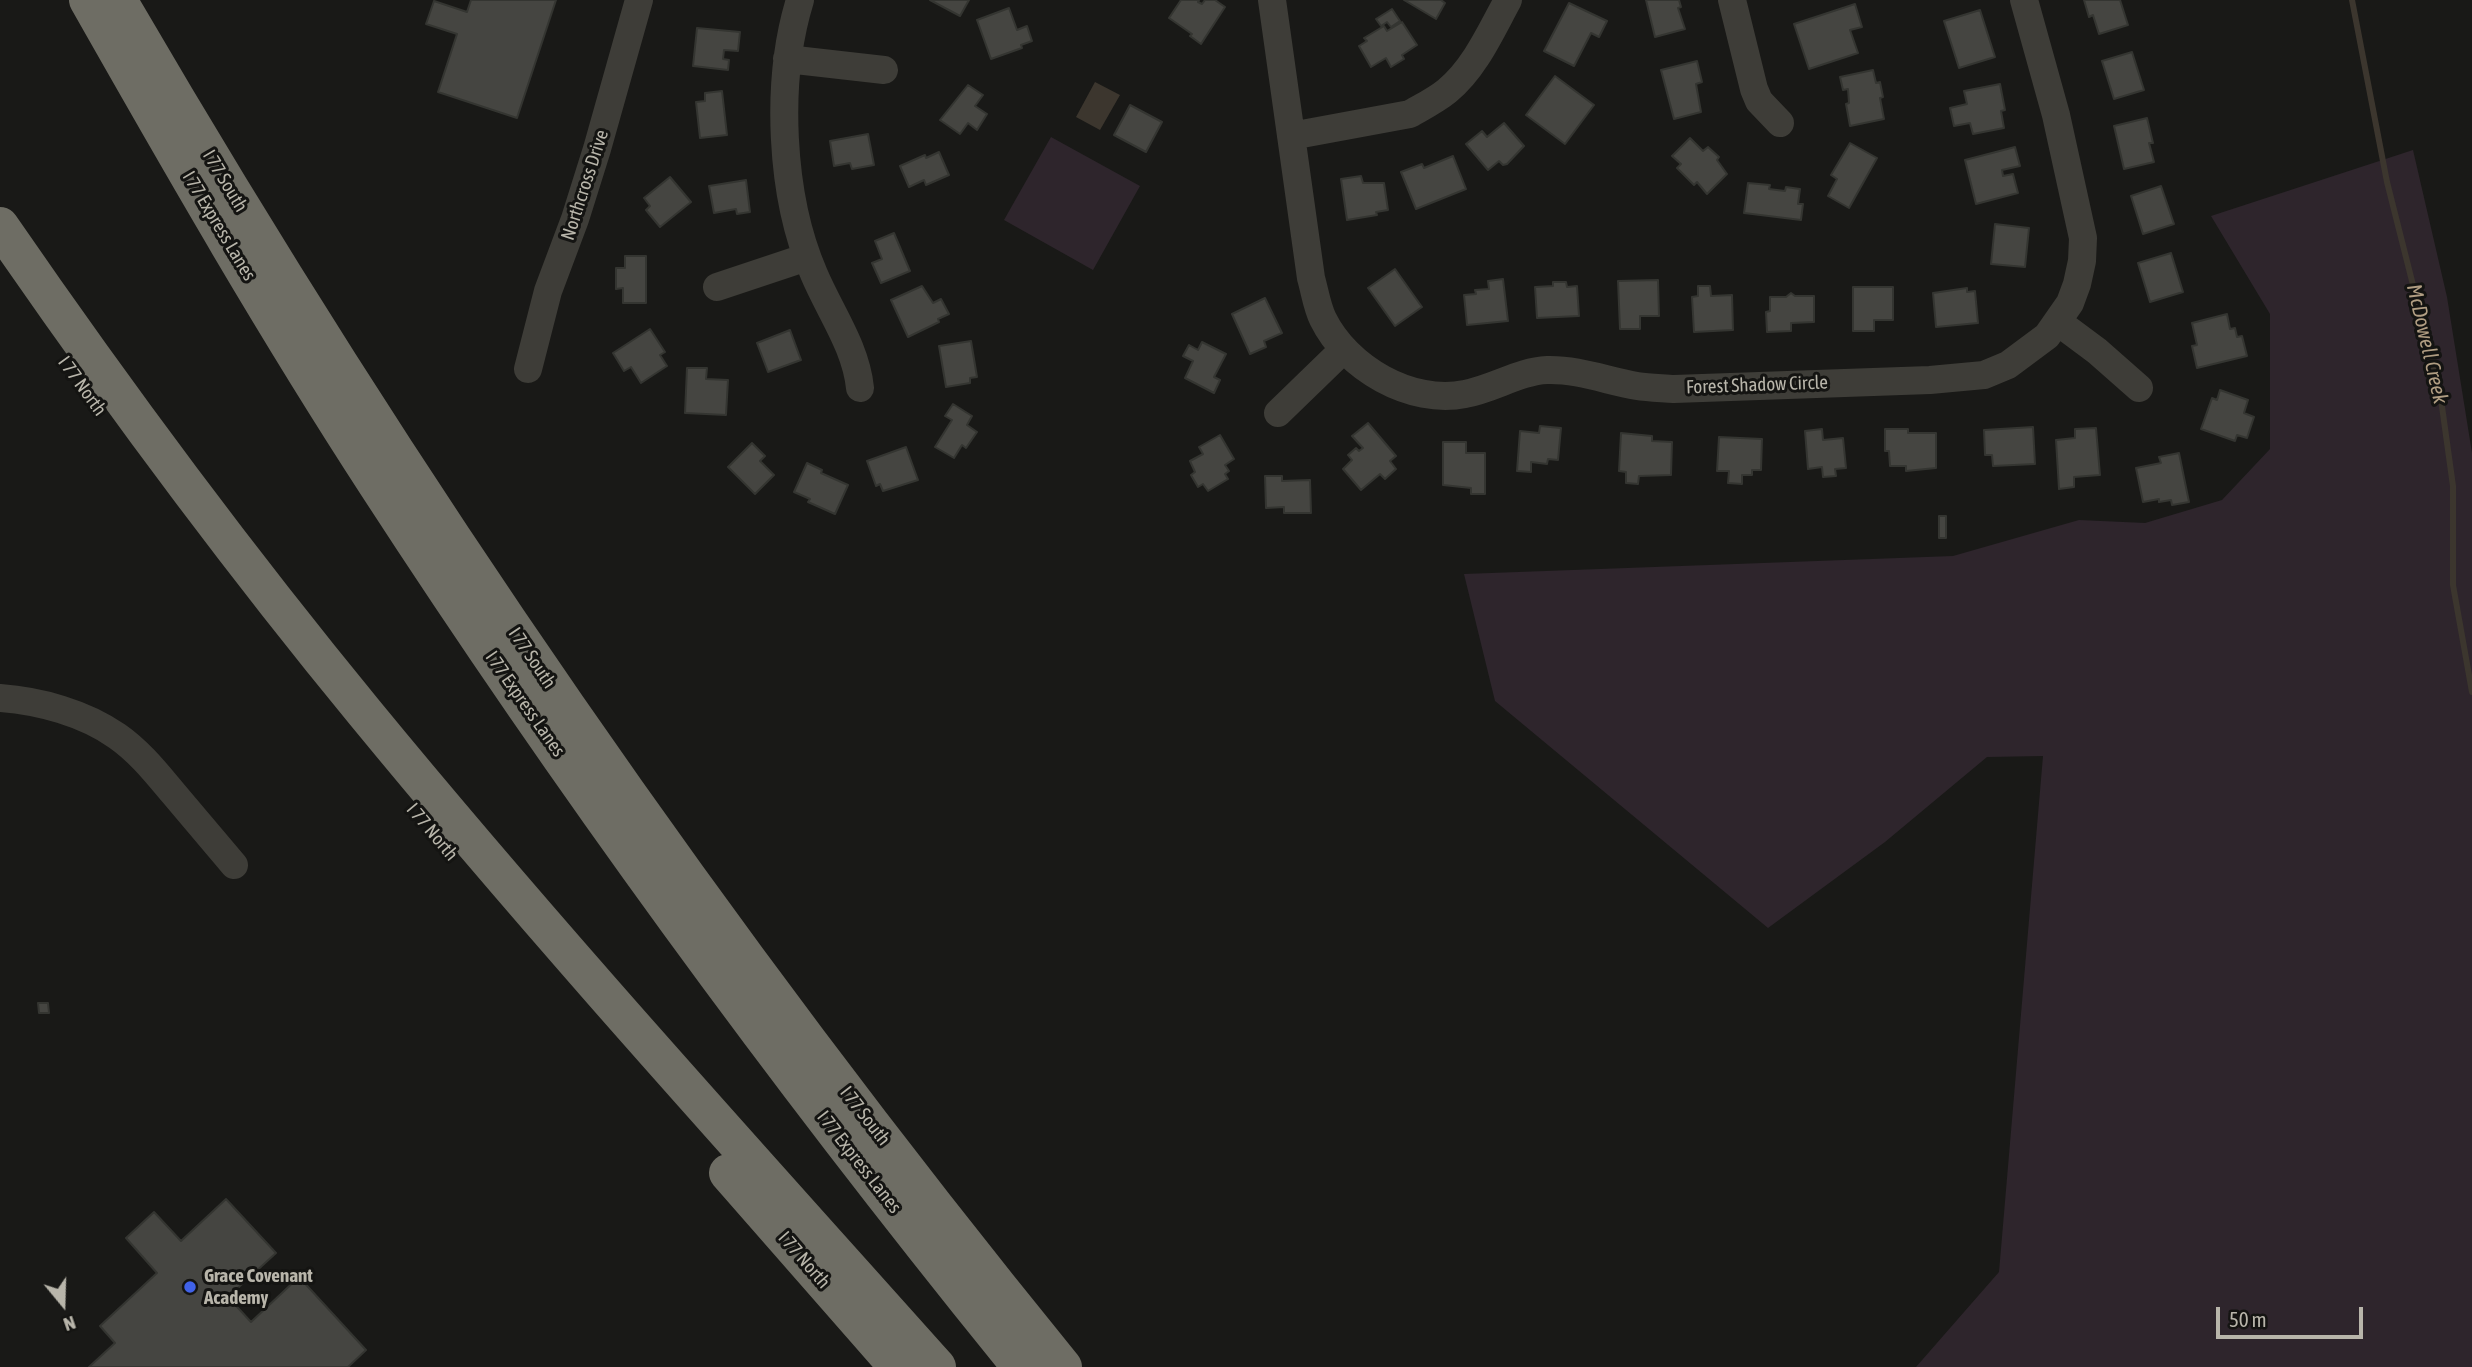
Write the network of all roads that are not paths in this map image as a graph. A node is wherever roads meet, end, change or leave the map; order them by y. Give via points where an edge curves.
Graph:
1 (88, 0) edge
2 (118, 0) edge
3 (639, 0) edge
4 (800, 0) edge
5 (1272, 0) edge
6 (1508, 0) edge
7 (1732, 0) edge
8 (2024, 0) edge
9 (787, 59) junction
10 (884, 70) dead end
11 (1780, 122) dead end
12 (1291, 136) junction
13 (0, 226) edge
14 (807, 257) junction
15 (0, 270) edge
16 (717, 288) dead end
17 (2058, 322) junction
18 (1344, 349) junction
19 (528, 369) dead end
20 (860, 388) dead end
21 (2139, 388) dead end
22 (1278, 413) dead end
23 (0, 698) edge
24 (234, 865) dead end
25 (994, 1282) junction
26 (898, 1367) edge
27 (937, 1367) edge
28 (1021, 1367) edge
29 (1049, 1367) edge
30 (1063, 1367) edge

1 - 28 highway, I 77 Express Lanes via 300,361 464,615 706,959
2 - 25 highway, I 77 South via 319,334 565,706 747,961
3 - 19 street, Northcross Drive
4 - 9 street
5 - 12 street, Forest Shadow Circle
6 - 12 street via 1465,74 1427,104 1410,114
7 - 11 street via 1754,89
8 - 17 street, Forest Shadow Circle via 2083,238 2077,284
9 - 10 street
9 - 14 street via 787,163
12 - 18 street, Forest Shadow Circle via 1317,302 1323,320
13 - 27 highway via 103,374 365,713 685,1085
14 - 16 street
14 - 20 street via 852,352
15 - 26 highway, I 77 North via 155,485 346,729
17 - 18 street, Forest Shadow Circle via 2008,365 1984,375 1930,380 1674,388 1639,387 1547,370 1463,395 1446,395 1407,389 1383,379
17 - 21 street
18 - 22 street
23 - 24 street via 63,711 118,737 148,764
25 - 29 highway
25 - 30 highway

